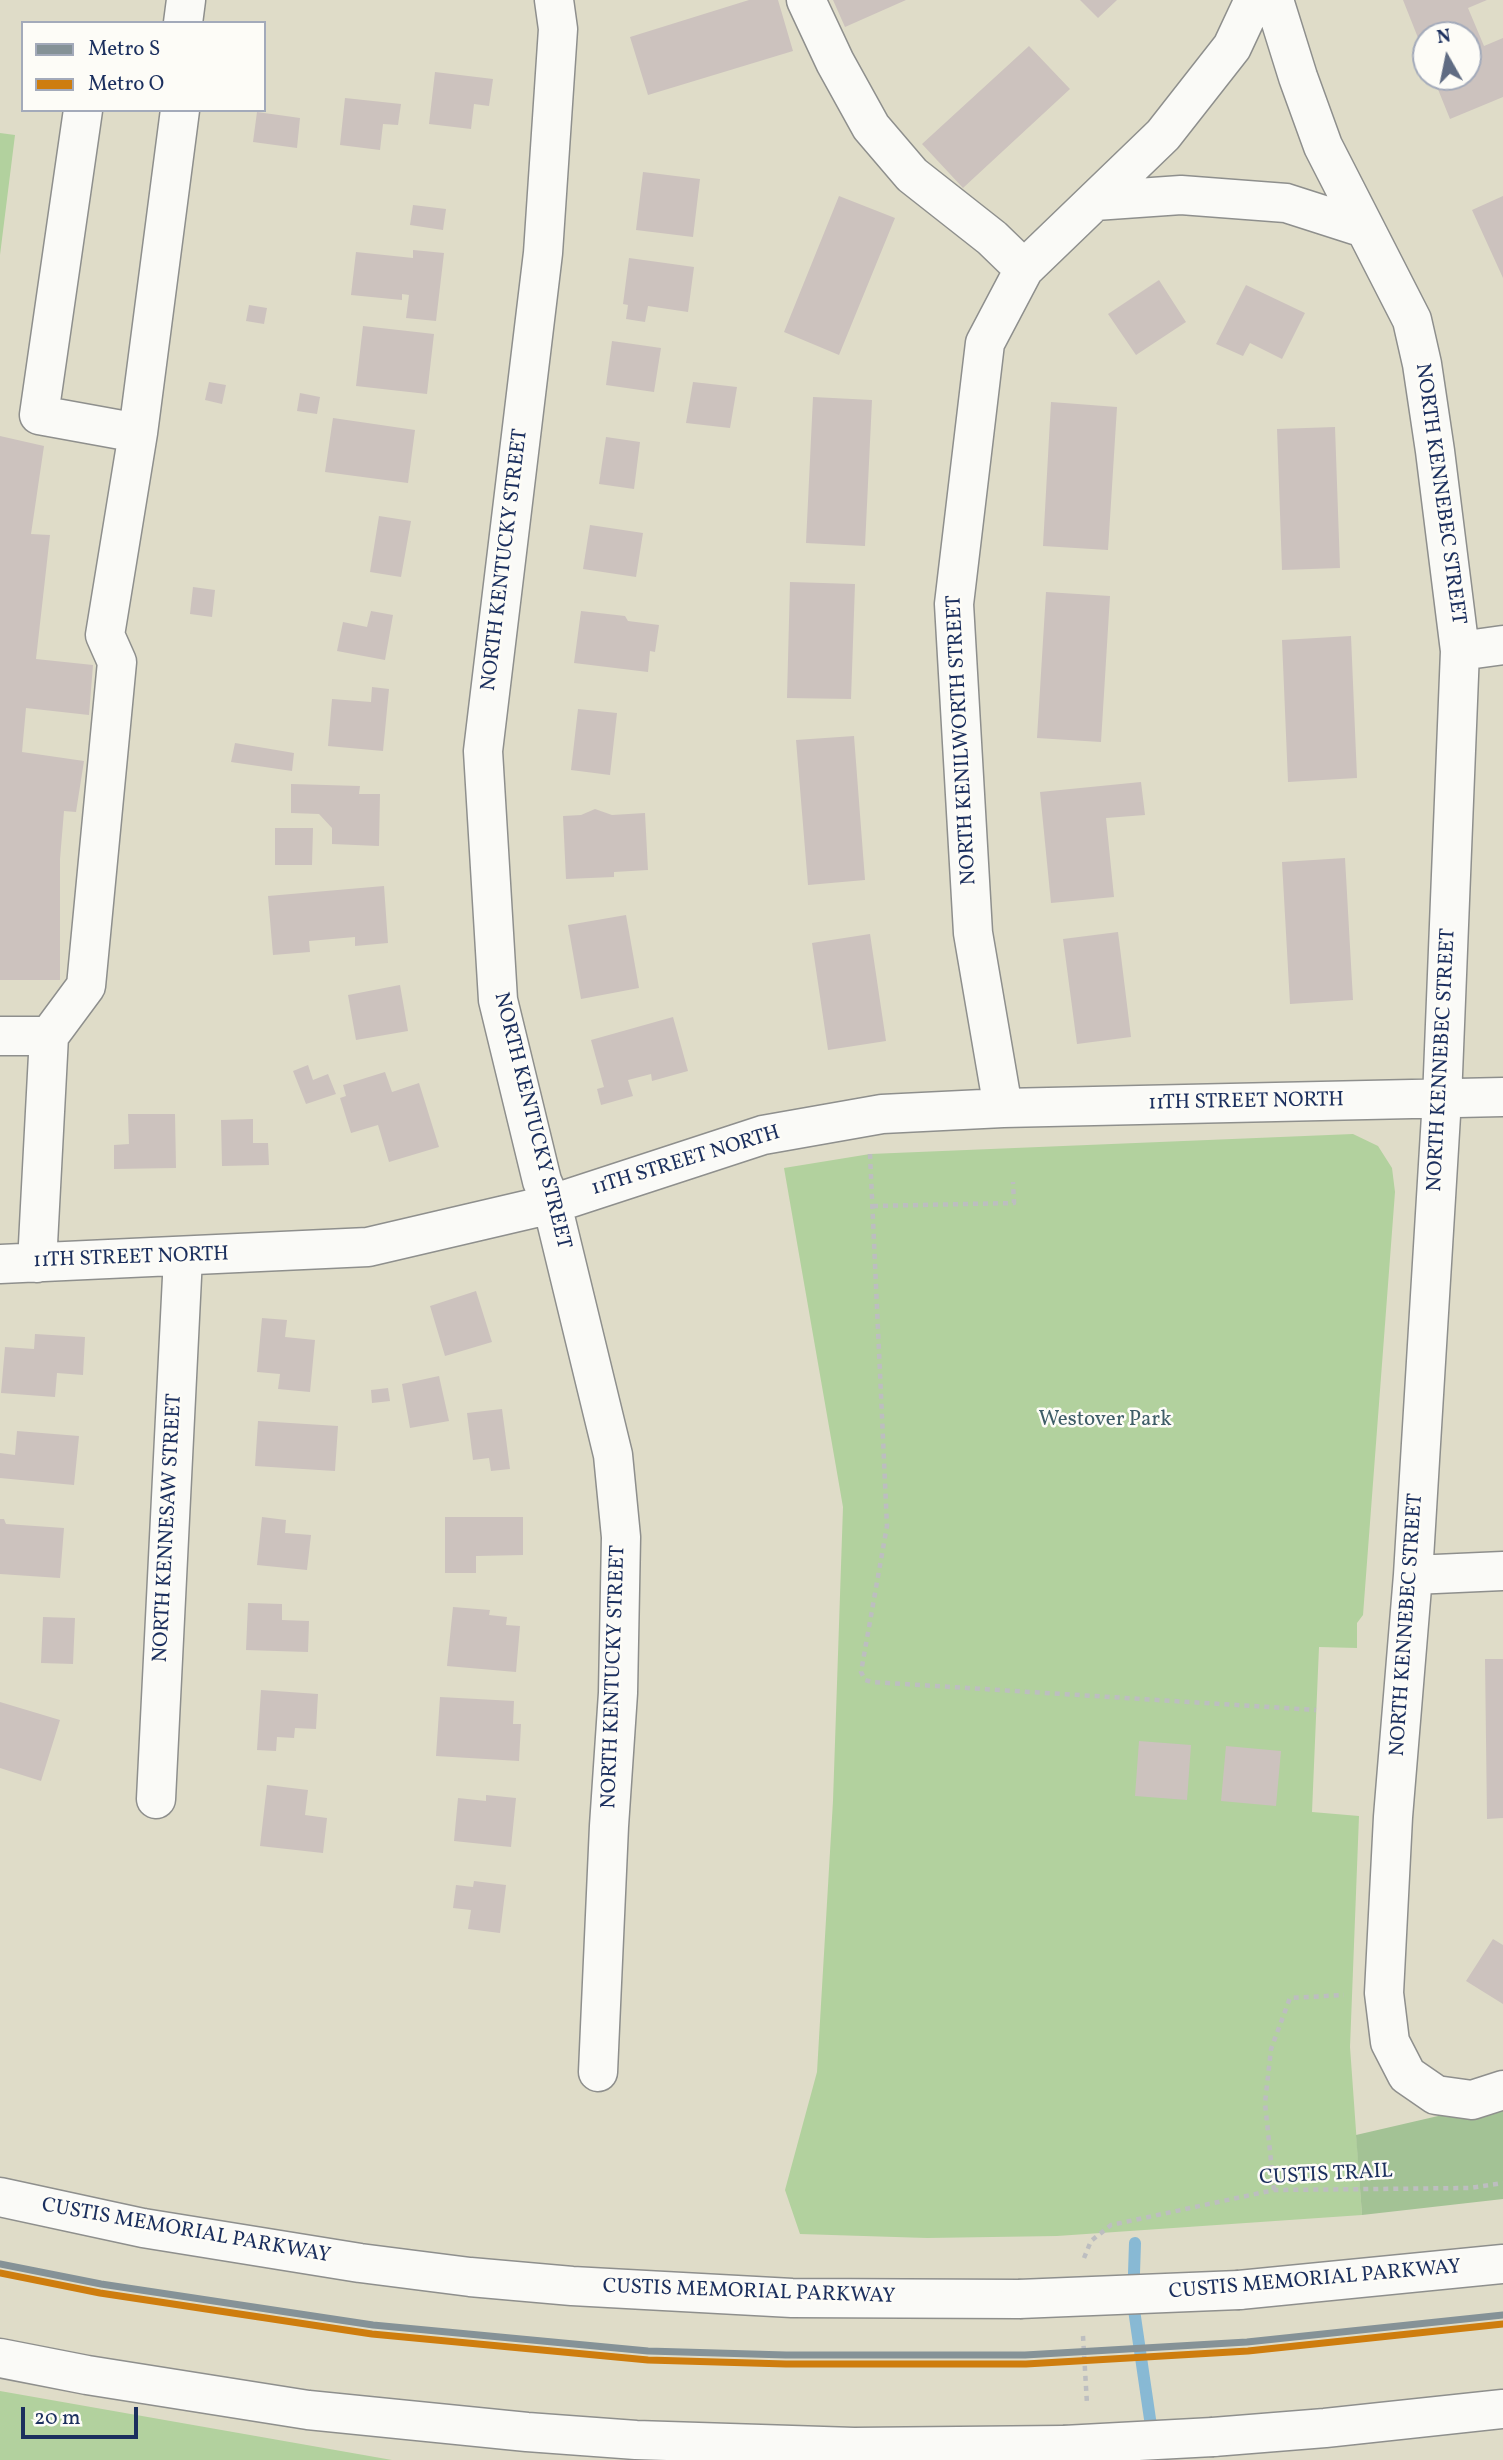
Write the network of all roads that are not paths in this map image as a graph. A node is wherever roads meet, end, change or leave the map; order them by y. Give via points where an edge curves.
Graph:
1 (186, 0) edge
2 (554, 0) edge
3 (806, 0) edge
4 (1254, 0) edge
5 (1274, 0) edge
6 (183, 21) edge
7 (83, 112) edge
8 (180, 112) edge
9 (1095, 201) junction
10 (1364, 228) junction
11 (1024, 269) junction
12 (138, 433) junction
13 (1503, 645) edge
14 (1460, 651) junction
15 (0, 1036) edge
16 (49, 1036) junction
17 (1503, 1097) edge
18 (1443, 1099) junction
19 (1003, 1108) junction
20 (552, 1204) junction
21 (183, 1257) junction
22 (19, 1263) edge
23 (1503, 1571) edge
24 (1413, 1574) junction
25 (156, 1799) dead end
26 (598, 2072) dead end
27 (1487, 2095) edge
28 (0, 2197) edge
29 (1503, 2264) edge
30 (0, 2358) edge
31 (1503, 2409) edge

1 - 6 main road
2 - 20 main road, NORTH KENTUCKY STREET via 558,29 543,253 483,751 498,1000 542,1181
3 - 11 main road via 872,127 912,175
4 - 9 main road, NORTH KENILWORTH STREET via 1232,47 1163,135
5 - 10 main road, NORTH KENNEBEC STREET via 1323,146
7 - 12 main road via 39,415
8 - 12 main road
9 - 10 main road via 1181,195 1286,203
9 - 11 main road, NORTH KENILWORTH STREET
10 - 14 main road, NORTH KENNEBEC STREET via 1389,270 1417,342 1436,452
11 - 19 main road, NORTH KENILWORTH STREET via 985,343 954,604 973,933
12 - 16 main road via 105,635 117,662 86,986
13 - 14 main road
14 - 18 main road, NORTH KENNEBEC STREET
15 - 16 main road
16 - 22 main road
17 - 18 main road, 11TH STREET NORTH
18 - 19 main road, 11TH STREET NORTH
18 - 24 main road, NORTH KENNEBEC STREET
19 - 20 main road, 11TH STREET NORTH via 882,1114 763,1135
20 - 21 main road, 11TH STREET NORTH via 368,1247
20 - 26 main road, NORTH KENTUCKY STREET via 613,1455 621,1537 618,1693
21 - 22 main road, 11TH STREET NORTH
21 - 25 main road, NORTH KENNESAW STREET
23 - 24 main road
24 - 27 main road, NORTH KENNEBEC STREET via 1384,1993 1390,2042 1407,2075 1436,2095
28 - 29 main road, CUSTIS MEMORIAL PARKWAY, bridge via 142,2228 360,2263 572,2286 792,2298 1019,2300 1239,2290
30 - 31 main road, bridge via 308,2410 636,2440 854,2447 1064,2445 1325,2428

